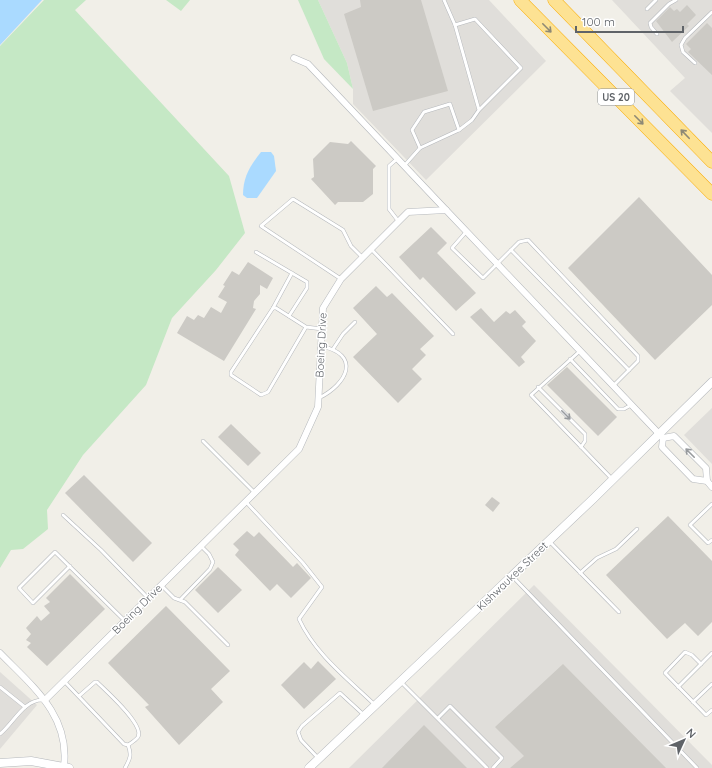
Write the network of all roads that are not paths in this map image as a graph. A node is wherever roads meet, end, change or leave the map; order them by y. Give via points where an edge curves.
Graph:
1 (444, 0) edge
2 (520, 0) edge
3 (554, 0) edge
4 (656, 0) edge
5 (676, 0) edge
6 (647, 9) dead end
7 (712, 12) edge
8 (456, 25) junction
9 (657, 34) dead end
10 (294, 58) dead end
11 (695, 63) dead end
12 (479, 110) junction
13 (459, 130) junction
14 (420, 148) junction
15 (397, 159) junction
16 (712, 162) edge
17 (404, 166) junction
18 (712, 194) edge
19 (446, 210) junction
20 (399, 222) junction
21 (467, 232) junction
22 (372, 249) junction
23 (511, 250) junction
24 (256, 252) dead end
25 (362, 258) junction
26 (497, 264) junction
27 (292, 273) junction
28 (341, 278) junction
29 (273, 308) junction
30 (289, 316) junction
31 (355, 322) dead end
32 (306, 327) junction
33 (322, 329) junction
34 (453, 334) dead end
35 (321, 346) junction
36 (333, 348) junction
37 (580, 350) junction
38 (570, 359) junction
39 (629, 370) junction
40 (712, 382) edge
41 (613, 386) junction
42 (538, 387) junction
43 (319, 398) junction
44 (631, 405) junction
45 (661, 436) junction
46 (203, 441) dead end
47 (581, 447) junction
48 (613, 480) junction
49 (707, 481) junction
50 (712, 487) edge
51 (255, 493) junction
52 (246, 502) junction
53 (712, 504) edge
54 (63, 515) dead end
55 (637, 529) dead end
56 (712, 540) edge
57 (549, 541) junction
58 (201, 546) junction
59 (70, 566) junction
60 (580, 573) junction
61 (512, 576) junction
62 (161, 585) junction
63 (148, 598) junction
64 (181, 599) junction
65 (619, 612) dead end
66 (125, 621) junction
67 (228, 645) dead end
68 (0, 653) edge
69 (712, 654) edge
70 (701, 664) junction
71 (64, 681) junction
72 (401, 682) junction
73 (712, 684) edge
74 (0, 687) edge
75 (678, 687) junction
76 (79, 696) junction
77 (45, 700) junction
78 (693, 702) junction
79 (376, 706) junction
80 (25, 708) junction
81 (712, 710) edge
82 (365, 716) junction
83 (438, 718) junction
84 (0, 734) edge
85 (128, 745) junction
86 (319, 759) junction
87 (0, 763) edge
88 (66, 767) edge
89 (125, 768) edge
90 (310, 768) edge
91 (487, 768) edge
92 (493, 768) edge
93 (697, 768) edge

1 - 8 lane
2 -> 18 highway, US 20
16 -> 3 highway, US 20
4 - 6 lane
5 - 9 lane via 650,23 650,27
7 - 11 lane via 681,45
8 - 12 lane
8 - 12 lane via 475,19 522,68
10 - 15 street via 308,64
12 - 13 lane via 472,120
13 - 14 lane
13 - 14 lane via 450,104 424,112 412,130
14 - 17 lane
15 - 17 street
15 - 20 lane via 389,166 389,209
17 - 19 street
19 - 20 street, Boeing Drive via 408,212
19 - 21 street
20 - 22 street, Boeing Drive
21 - 26 street
21 - 26 lane via 452,248 483,278
22 - 25 street, Boeing Drive
22 - 34 lane
23 - 26 lane
23 - 39 lane
23 - 39 lane via 519,242 528,240 638,356 638,361
24 - 27 lane
25 - 28 street, Boeing Drive
25 - 28 lane via 351,246 343,230 293,199 261,226
26 - 37 street
27 - 29 lane
27 - 30 lane via 307,282 307,285
28 - 33 street, Boeing Drive via 323,308
29 - 30 lane
29 - 32 lane via 231,372 233,378 261,395 268,392
30 - 32 lane
31 - 36 lane
32 - 33 lane
33 - 35 street, Boeing Drive
35 - 36 lane
35 - 43 street, Boeing Drive
36 - 43 lane via 340,353 346,372 334,388
37 - 38 lane
37 - 41 street
38 - 42 lane
38 - 44 lane via 618,409
39 - 41 lane
40 - 45 street, Kishwaukee Street
41 - 44 street
42 -> 47 lane via 585,434 585,441
42 - 47 lane via 529,396
43 - 51 street, Boeing Drive via 318,407 299,449
44 - 45 street
45 - 48 street, Kishwaukee Street
45 - 49 street via 662,447 693,479
49 -> 45 street via 706,468 674,436
46 - 51 lane
47 - 48 lane
48 - 57 street, Kishwaukee Street
49 - 50 street
51 - 52 street, Boeing Drive
52 - 58 street, Boeing Drive
52 - 79 lane via 303,563 322,588 299,619 307,636
53 - 56 lane via 690,525 708,543
54 - 63 lane
55 - 60 lane via 616,549 596,558
57 - 60 lane
57 - 61 street, Kishwaukee Street
58 - 62 street, Boeing Drive
58 - 64 lane via 213,562 210,569
59 - 59 lane via 55,552 19,588 33,603
59 - 66 lane
60 - 65 lane
61 - 72 street, Kishwaukee Street
61 - 93 lane
62 - 63 street, Boeing Drive
62 - 64 lane via 174,598
63 - 66 street, Boeing Drive
64 - 67 lane
66 - 71 street, Boeing Drive
68 - 77 street
69 - 70 lane
70 - 75 lane
70 - 75 lane via 685,652 665,674
71 - 76 lane
71 - 77 street, Boeing Drive
72 - 79 street, Kishwaukee Street
72 - 83 lane
73 - 78 lane
74 - 80 lane
75 - 78 lane
76 - 85 lane via 124,744
76 - 85 lane via 97,682 131,717 138,737
77 - 80 lane via 38,700
77 - 88 street via 55,713 65,752
78 - 81 lane via 706,715
79 - 82 street, Kishwaukee Street
80 - 84 lane
82 - 86 street, Kishwaukee Street
82 - 86 lane via 340,693 302,726 298,732 301,740
83 - 91 lane
83 - 92 lane via 450,706 502,758
85 - 89 lane via 131,753
86 - 90 street, Kishwaukee Street
87 - 88 street via 31,761

